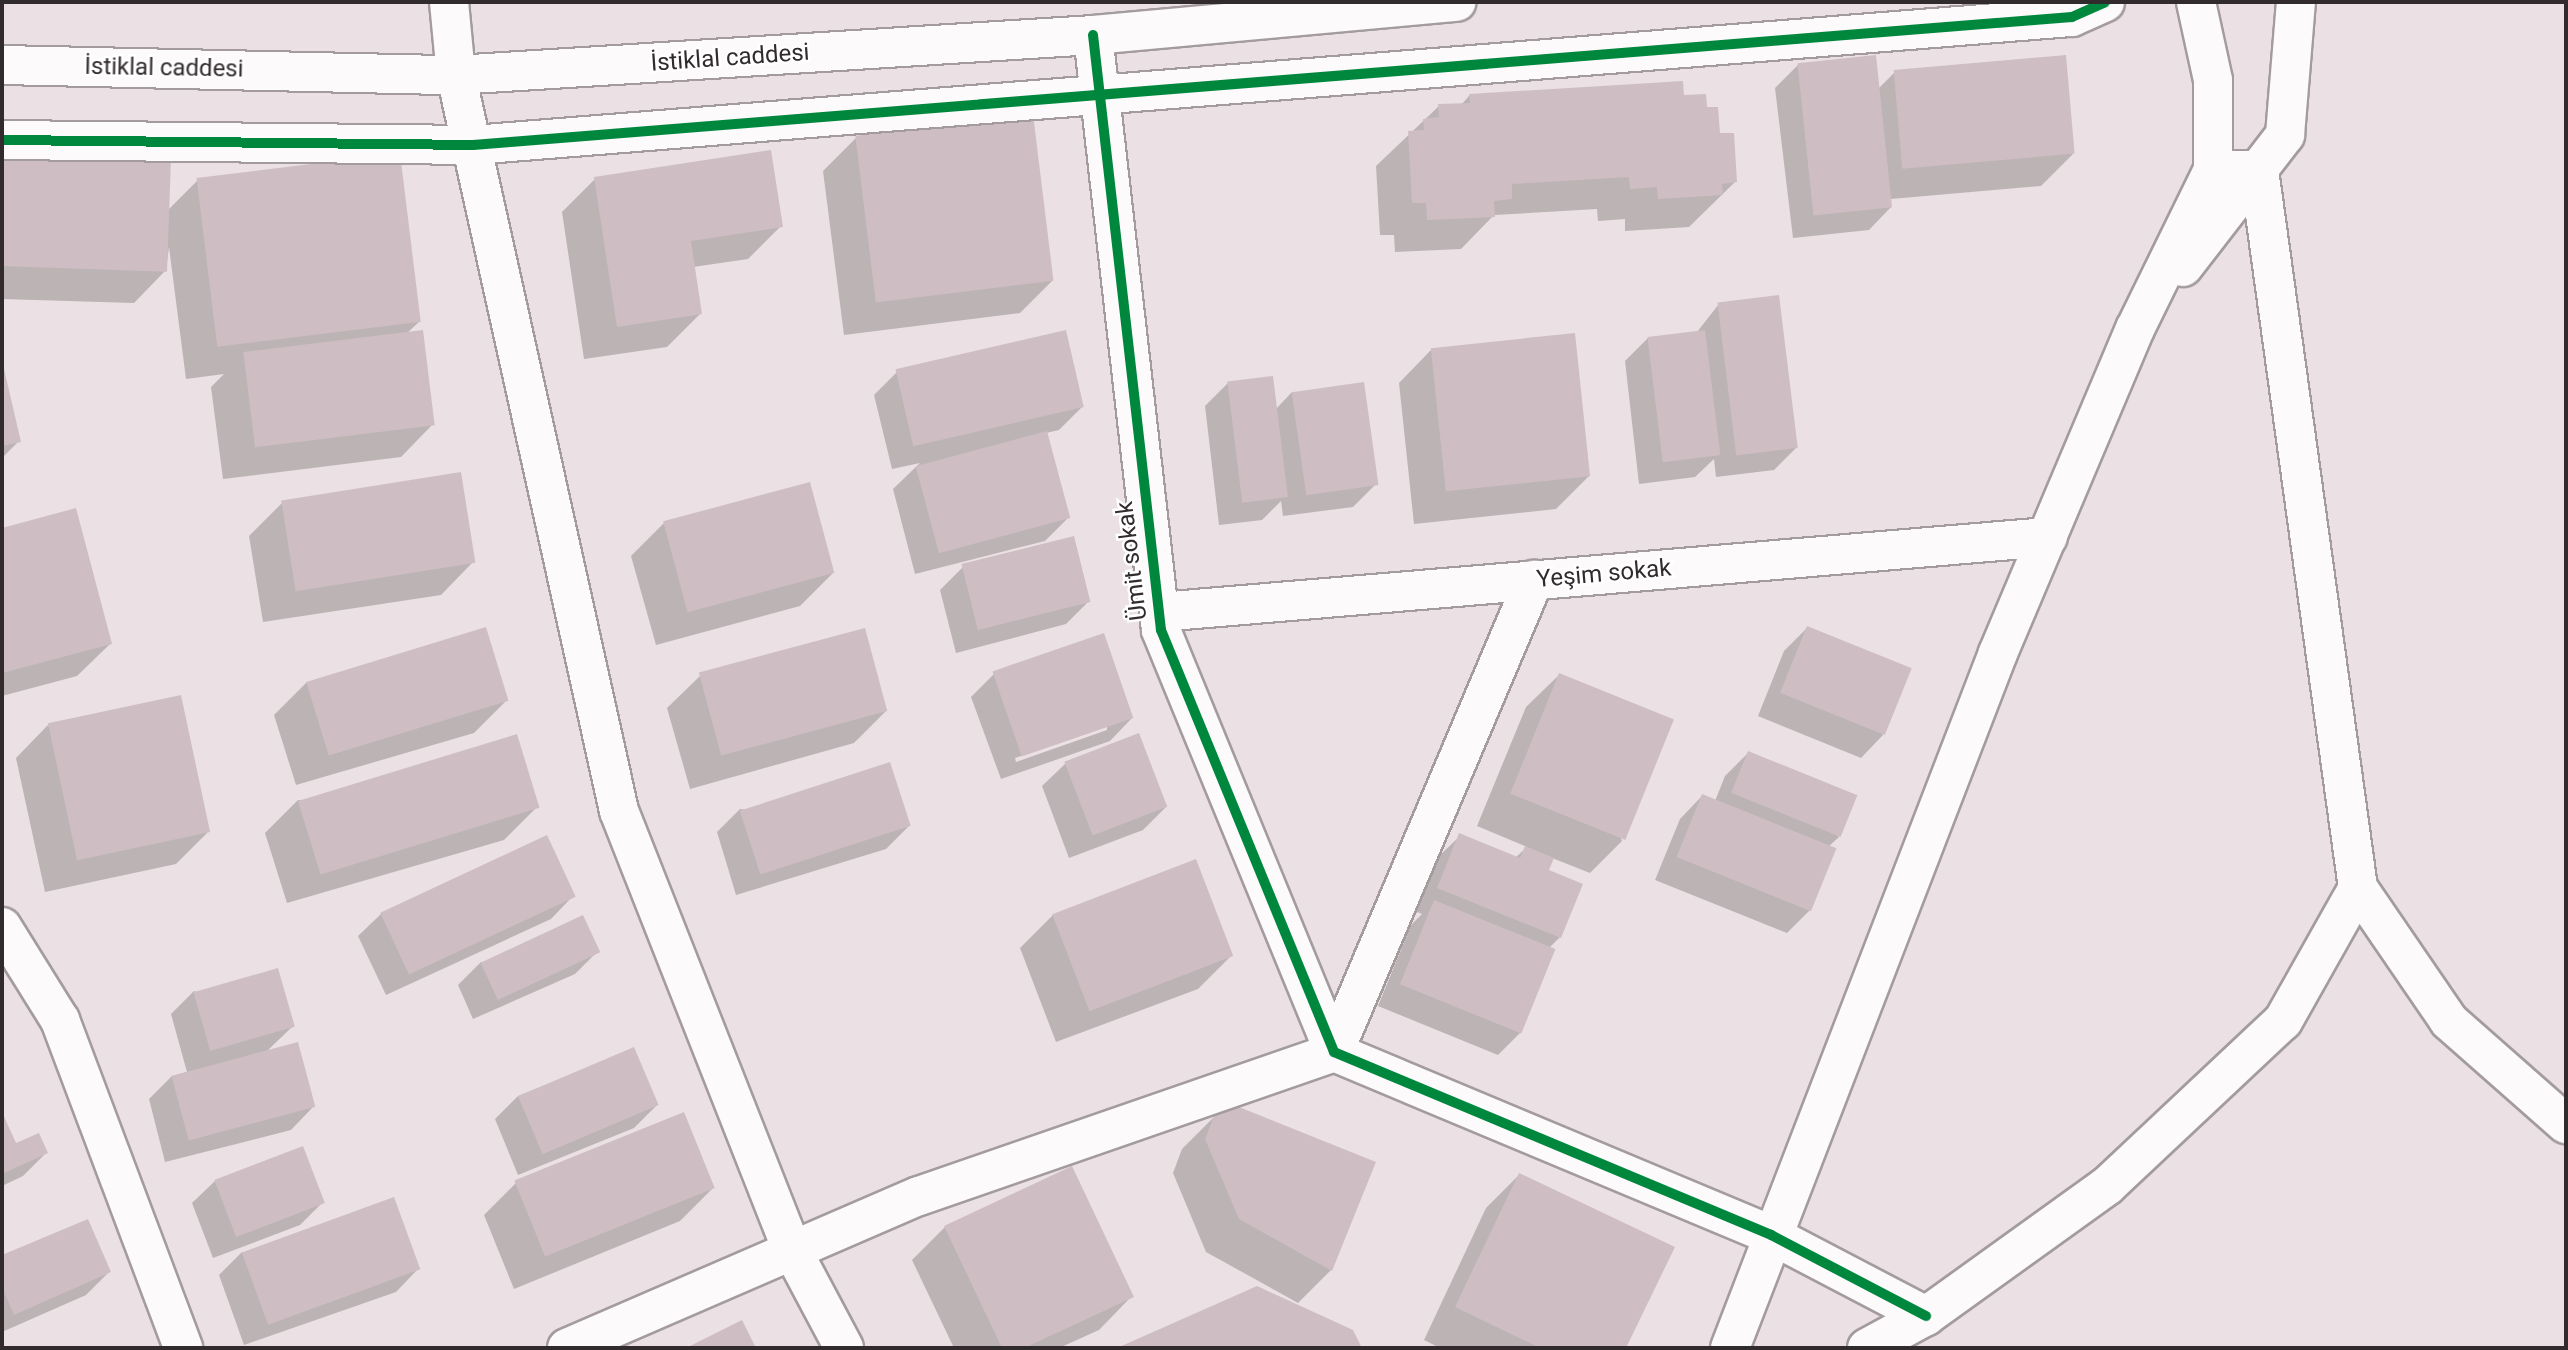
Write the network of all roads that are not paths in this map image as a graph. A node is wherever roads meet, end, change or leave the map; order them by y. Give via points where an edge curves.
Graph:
1 (449, 2) edge
2 (1457, 2) edge
3 (2105, 2) edge
4 (2196, 2) edge
5 (2296, 2) edge
6 (1093, 35) junction
7 (2, 65) edge
8 (456, 75) junction
9 (1099, 99) junction
10 (2, 140) edge
11 (473, 145) junction
12 (2213, 170) junction
13 (2259, 170) junction
14 (2135, 329) junction
15 (2048, 537) junction
16 (1534, 580) junction
17 (1160, 612) junction
18 (2358, 888) junction
19 (2, 927) edge
20 (1334, 1052) junction
21 (2566, 1124) edge
22 (1771, 1235) junction
23 (792, 1250) junction
24 (1926, 1316) junction
25 (183, 1348) edge
26 (567, 1348) edge
27 (844, 1348) edge
28 (1730, 1348) edge
29 (1867, 1348) edge

1 - 8 street
2 - 6 street, İstiklal caddesi
3 - 9 street via 2072,17
4 - 12 street via 2213,80
5 - 13 street via 2285,135
6 - 8 street, İstiklal caddesi
6 - 9 street, Ümit sokak
7 - 8 street, İstiklal caddesi
8 - 11 street
9 - 11 street
9 - 17 street, Ümit sokak
10 - 11 street
11 - 23 street via 619,811
12 - 13 street
12 - 14 street
13 - 14 street
13 - 18 street
14 - 15 street
15 - 16 street, Yeşim sokak
15 - 22 street
16 - 17 street, Yeşim sokak
16 - 20 street
17 - 20 street, Ümit sokak via 1161,630
18 - 21 street via 2449,1021
18 - 24 street via 2283,1021 2107,1186
19 - 25 street via 60,1020
20 - 22 street
20 - 23 street via 919,1196
22 - 24 street
22 - 28 street
23 - 26 street
23 - 27 street
24 - 29 street

